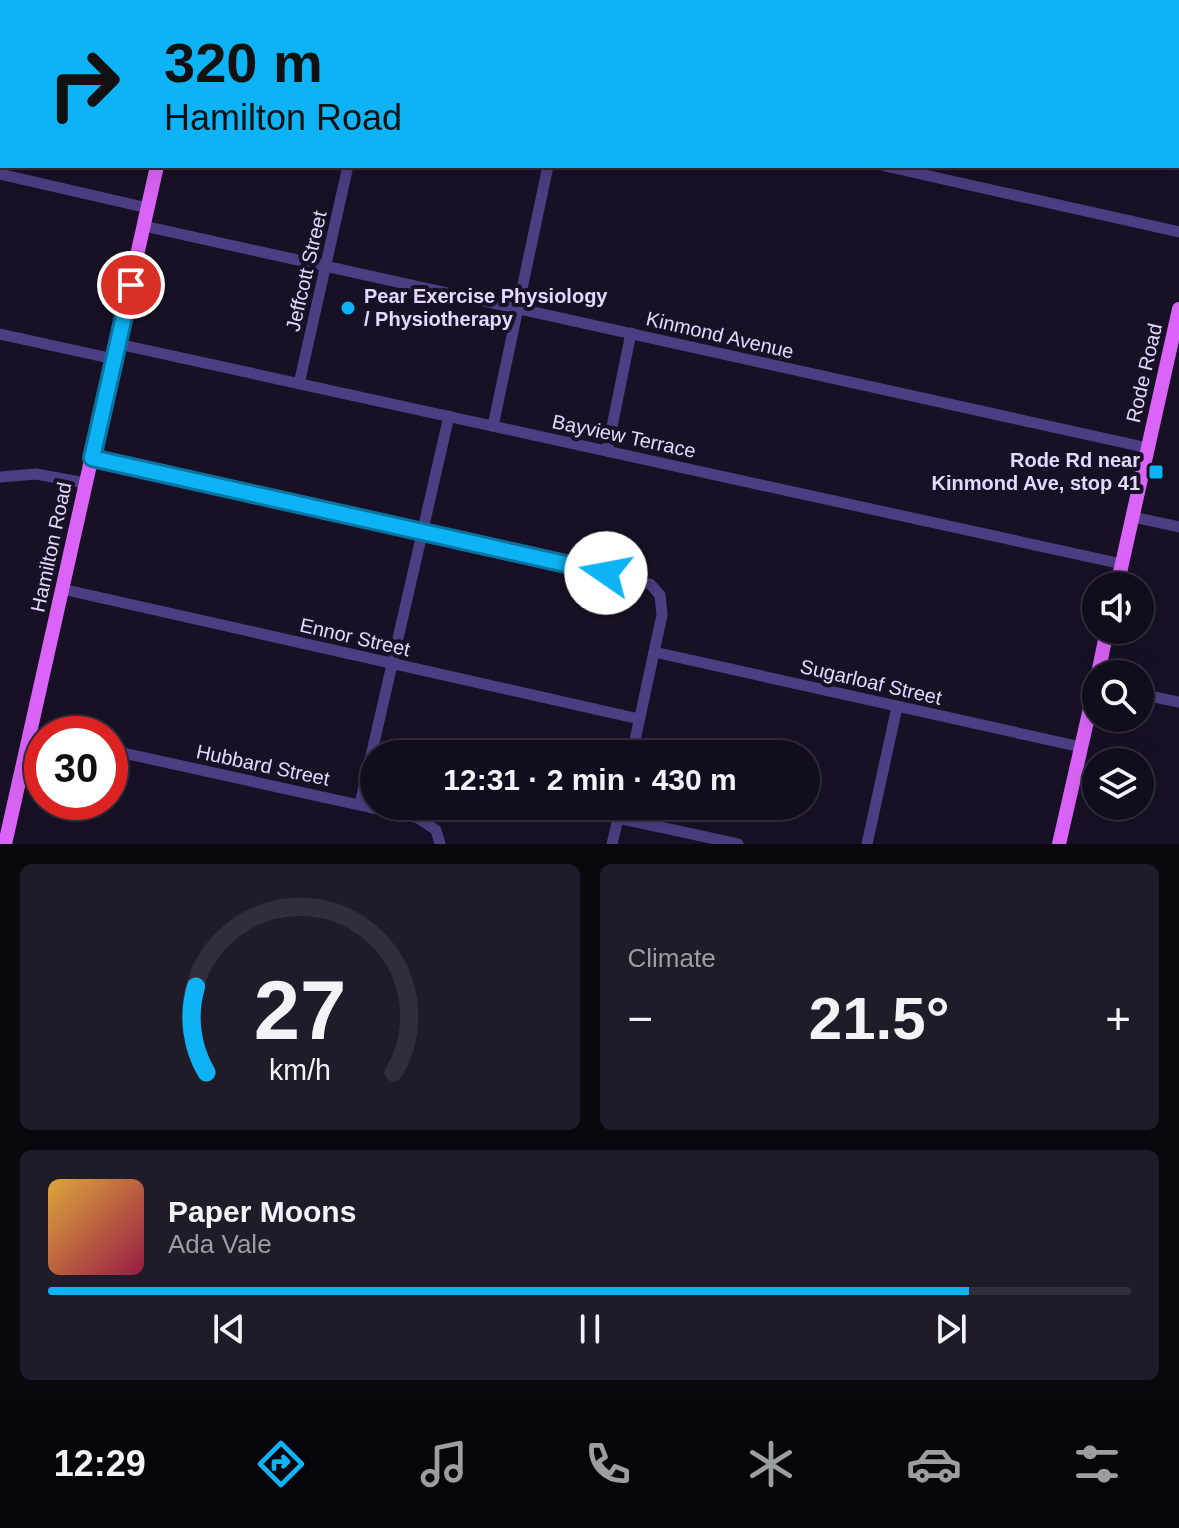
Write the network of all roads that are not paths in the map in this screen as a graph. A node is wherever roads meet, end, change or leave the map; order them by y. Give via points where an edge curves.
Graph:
1 (157, 168) edge
2 (348, 168) edge
3 (548, 168) edge
4 (894, 168) edge
5 (0, 174) edge
6 (148, 208) junction
7 (144, 226) junction
8 (1179, 232) edge
9 (326, 267) junction
10 (517, 309) junction
11 (1179, 309) edge
12 (631, 333) junction
13 (0, 334) edge
14 (118, 344) junction
15 (1175, 349) edge
16 (114, 359) junction
17 (299, 384) junction
18 (449, 416) junction
19 (493, 426) junction
20 (1148, 448) junction
21 (607, 451) junction
22 (92, 458) junction
23 (0, 477) edge
24 (85, 483) junction
25 (1133, 517) junction
26 (1179, 527) edge
27 (423, 532) junction
28 (1122, 564) junction
29 (1120, 572) edge
30 (62, 589) junction
31 (654, 652) junction
32 (393, 664) junction
33 (1154, 697) edge
34 (1179, 702) edge
35 (897, 707) junction
36 (39, 716) edge
37 (639, 719) junction
38 (1085, 732) edge
39 (375, 740) edge
40 (635, 740) edge
41 (1081, 747) junction
42 (128, 754) edge
43 (24, 777) edge
44 (360, 804) edge
45 (421, 820) edge
46 (617, 820) edge
47 (649, 820) edge
48 (5, 844) edge
49 (440, 844) edge
50 (612, 844) edge
51 (738, 844) edge
52 (867, 844) edge
53 (1059, 844) edge

1 - 6 main road, Hamilton Road
2 - 9 street, Jeffcott Street
3 - 10 street
4 - 8 street
5 - 6 street
6 - 7 main road, Hamilton Road
7 - 9 street, Kinmond Avenue
7 - 14 main road, Hamilton Road
9 - 10 street, Kinmond Avenue
9 - 17 street, Jeffcott Street
10 - 12 street, Kinmond Avenue
10 - 19 street
11 - 15 main road, Rode Road
12 - 20 street, Kinmond Avenue
12 - 21 street
13 - 16 street
14 - 16 main road, Hamilton Road
14 - 17 street, Bayview Terrace
15 - 20 main road, Rode Road
16 - 22 main road, Hamilton Road
17 - 18 street, Bayview Terrace
18 - 19 street, Bayview Terrace
18 - 27 street
19 - 21 street, Bayview Terrace
20 - 25 main road, Rode Road
21 - 28 street, Bayview Terrace
22 - 24 main road, Hamilton Road
22 - 27 street
23 - 24 street via 46,474
24 - 30 main road, Hamilton Road
25 - 26 street
25 - 28 main road, Rode Road
27 - 31 street via 650,584 658,591 662,615
27 - 32 street
28 - 29 main road, Rode Road
30 - 32 street, Ennor Street
30 - 36 main road, Hamilton Road
31 - 35 street, Sugarloaf Street
31 - 37 street
32 - 37 street, Ennor Street
32 - 39 street
33 - 34 street
35 - 41 street, Sugarloaf Street
35 - 52 street
37 - 40 street
38 - 41 main road
41 - 53 main road
42 - 44 street, Hubbard Street
43 - 48 main road, Hamilton Road
45 - 49 street, Hubbard Street via 436,830
46 - 50 street
47 - 51 street

